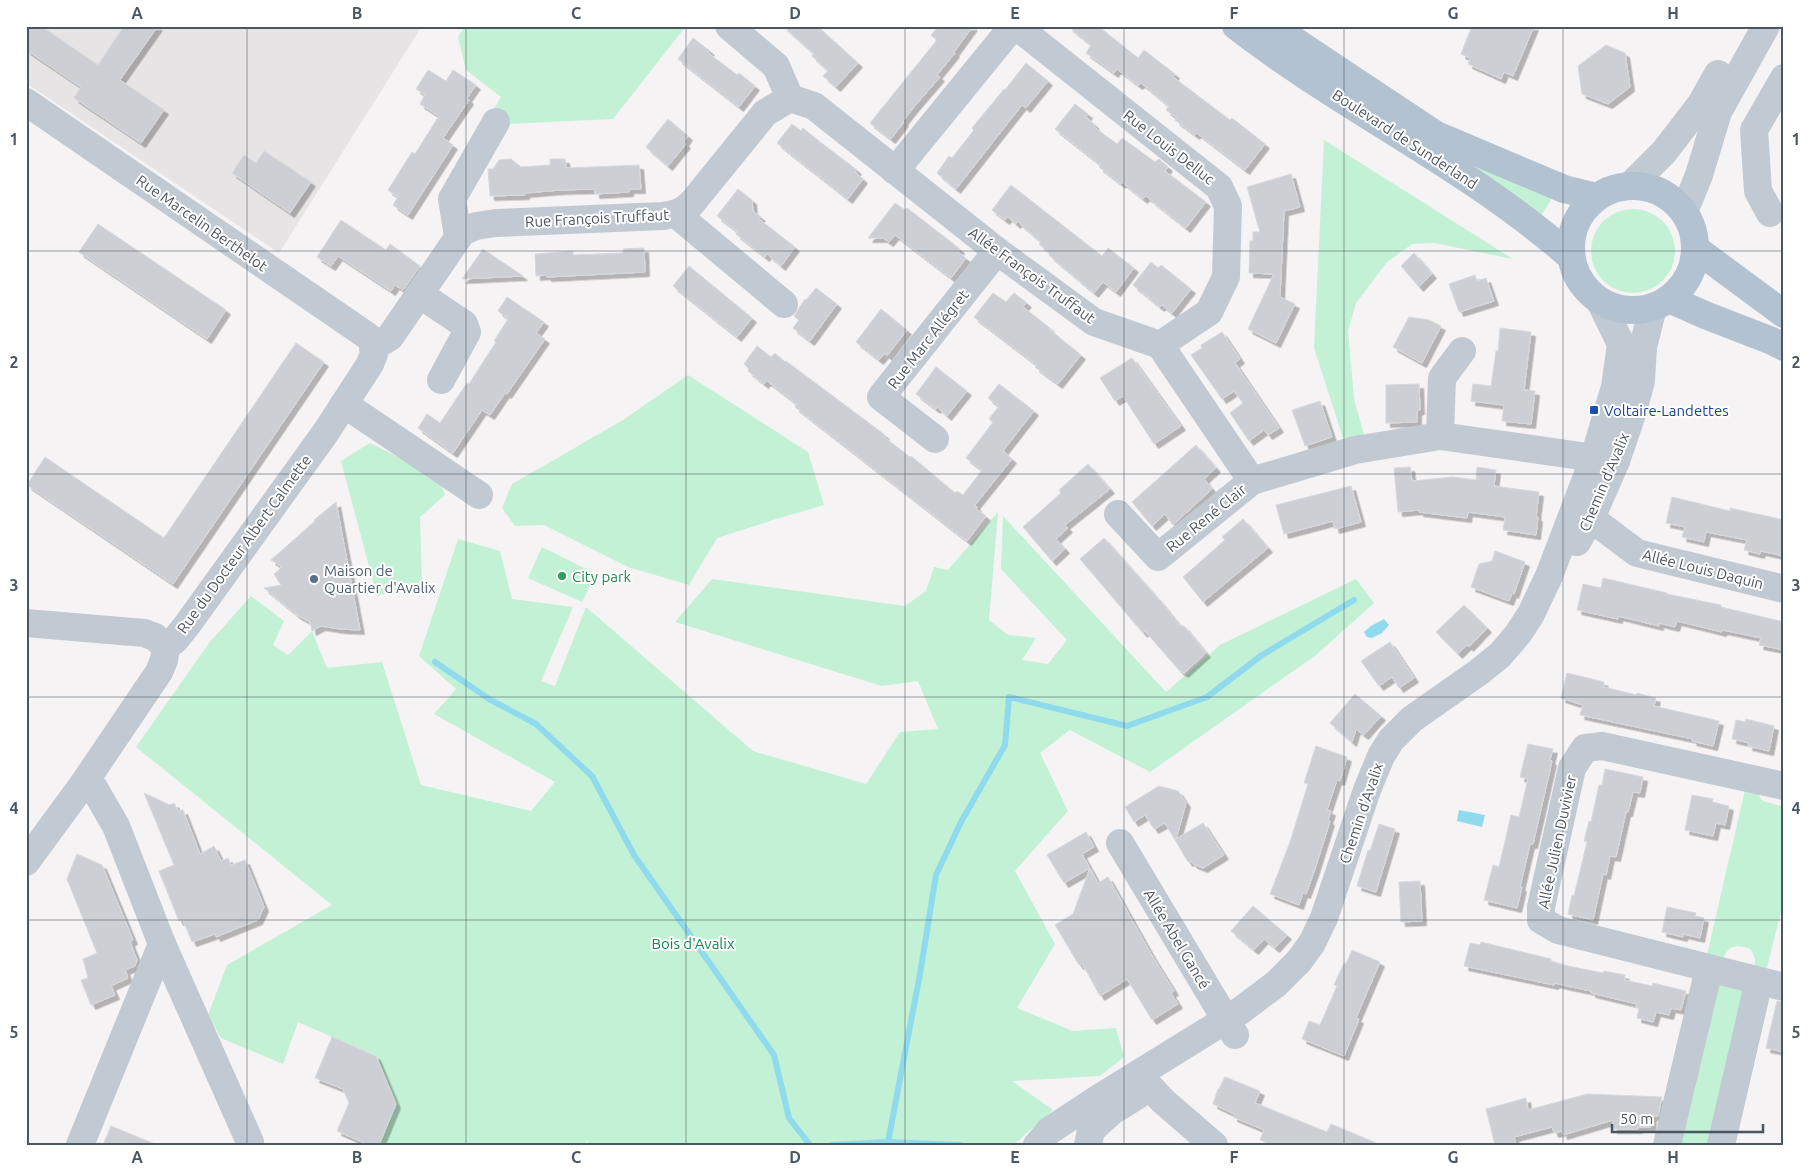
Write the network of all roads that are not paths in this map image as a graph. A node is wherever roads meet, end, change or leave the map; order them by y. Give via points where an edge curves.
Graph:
1 (729, 26) edge
2 (1014, 26) edge
3 (1236, 26) edge
4 (1272, 26) edge
5 (1744, 26) edge
6 (1766, 26) edge
7 (1784, 78) edge
8 (790, 98) junction
9 (26, 102) edge
10 (496, 122) dead end
11 (895, 171) junction
12 (1631, 186) junction
13 (1597, 197) junction
14 (1684, 212) junction
15 (1770, 213) dead end
16 (676, 214) junction
17 (458, 236) junction
18 (1696, 249) junction
19 (997, 251) junction
20 (1571, 257) junction
21 (419, 294) junction
22 (1600, 301) junction
23 (1661, 303) junction
24 (784, 304) dead end
25 (1784, 314) edge
26 (1160, 345) junction
27 (374, 347) junction
28 (1784, 347) edge
29 (1462, 351) dead end
30 (441, 380) dead end
31 (344, 404) junction
32 (1440, 436) junction
33 (935, 439) dead end
34 (1605, 459) junction
35 (1252, 480) junction
36 (479, 495) dead end
37 (1118, 514) dead end
38 (1583, 514) junction
39 (1784, 589) edge
40 (26, 623) edge
41 (166, 647) junction
42 (84, 783) junction
43 (1784, 786) edge
44 (1120, 843) dead end
45 (26, 862) edge
46 (162, 944) junction
47 (1709, 969) junction
48 (1772, 984) edge
49 (1230, 1027) junction
50 (1144, 1080) junction
51 (250, 1142) dead end
52 (80, 1145) edge
53 (1037, 1145) edge
54 (1088, 1145) edge
55 (1214, 1145) edge
56 (1667, 1145) edge
57 (1721, 1145) edge

1 - 8 street via 776,66
2 - 11 street
2 - 26 street, Rue Louis Delluc via 1219,187 1228,206 1226,277 1210,312
3 - 20 main road, Boulevard de Sunderland via 1428,152 1541,231
4 - 13 main road, Boulevard de Sunderland via 1436,135 1564,189
5 - 12 street via 1701,104 1664,152
6 - 14 street via 1718,112
7 - 15 street via 1754,130 1758,192
8 - 11 street via 814,106
8 - 16 street, Rue François Truffaut via 765,113 692,203
9 - 27 street, Rue Marcelin Berthelot via 366,335
10 - 17 street via 452,199
11 - 19 street, Allée François Truffaut
12 - 13 main road via 1613,189
12 - 14 main road via 1651,188 1670,197
13 - 20 main road via 1584,208 1575,223
14 - 18 main road via 1693,230
16 - 17 street, Rue François Truffaut via 496,223 476,226
16 - 24 street
17 - 21 street
18 - 23 main road via 1692,268 1683,285
18 - 25 main road
19 - 26 street, Allée François Truffaut via 1094,322
19 - 33 street, Rue Marc Allégret via 881,397
20 - 22 main road via 1581,282
21 - 27 street via 390,337
21 - 30 street via 464,324 468,332
22 - 23 main road via 1616,308 1634,310
22 - 34 street, Chemin d'Avalix via 1621,344
23 - 28 main road via 1705,315
23 - 34 street, Chemin d'Avalix via 1643,348 1641,381 1632,414
26 - 35 street
27 - 31 street, Rue du Docteur Albert Calmette via 370,364
29 - 32 street via 1442,378
31 - 36 street
31 - 41 street, Rue du Docteur Albert Calmette via 187,625
32 - 34 street
32 - 35 street via 1355,450
34 - 38 street, Chemin d'Avalix
35 - 37 street, Rue René Clair via 1158,557
38 - 39 street, Allée Louis Daquin via 1637,553
38 - 49 street, Chemin d'Avalix via 1518,634 1479,672 1412,719 1391,740 1367,790 1324,918 1312,943 1299,961
40 - 41 street via 144,633 155,637
41 - 42 street, Rue du Docteur Albert Calmette via 159,672
42 - 45 street, Rue du Docteur Albert Calmette
42 - 46 street via 94,788 116,826
43 - 47 street, Allée Julien Duvivier via 1602,746 1585,748 1572,768 1541,920 1558,930
44 - 49 street, Allée Abel Gancé
46 - 51 street
46 - 52 street
47 - 48 street, Allée Julien Duvivier
47 - 56 street
48 - 57 street
49 - 50 street, Chemin d'Avalix
50 - 53 street, Chemin d'Avalix via 1049,1131
50 - 54 street, Chemin d'Avalix via 1091,1130
50 - 55 street

